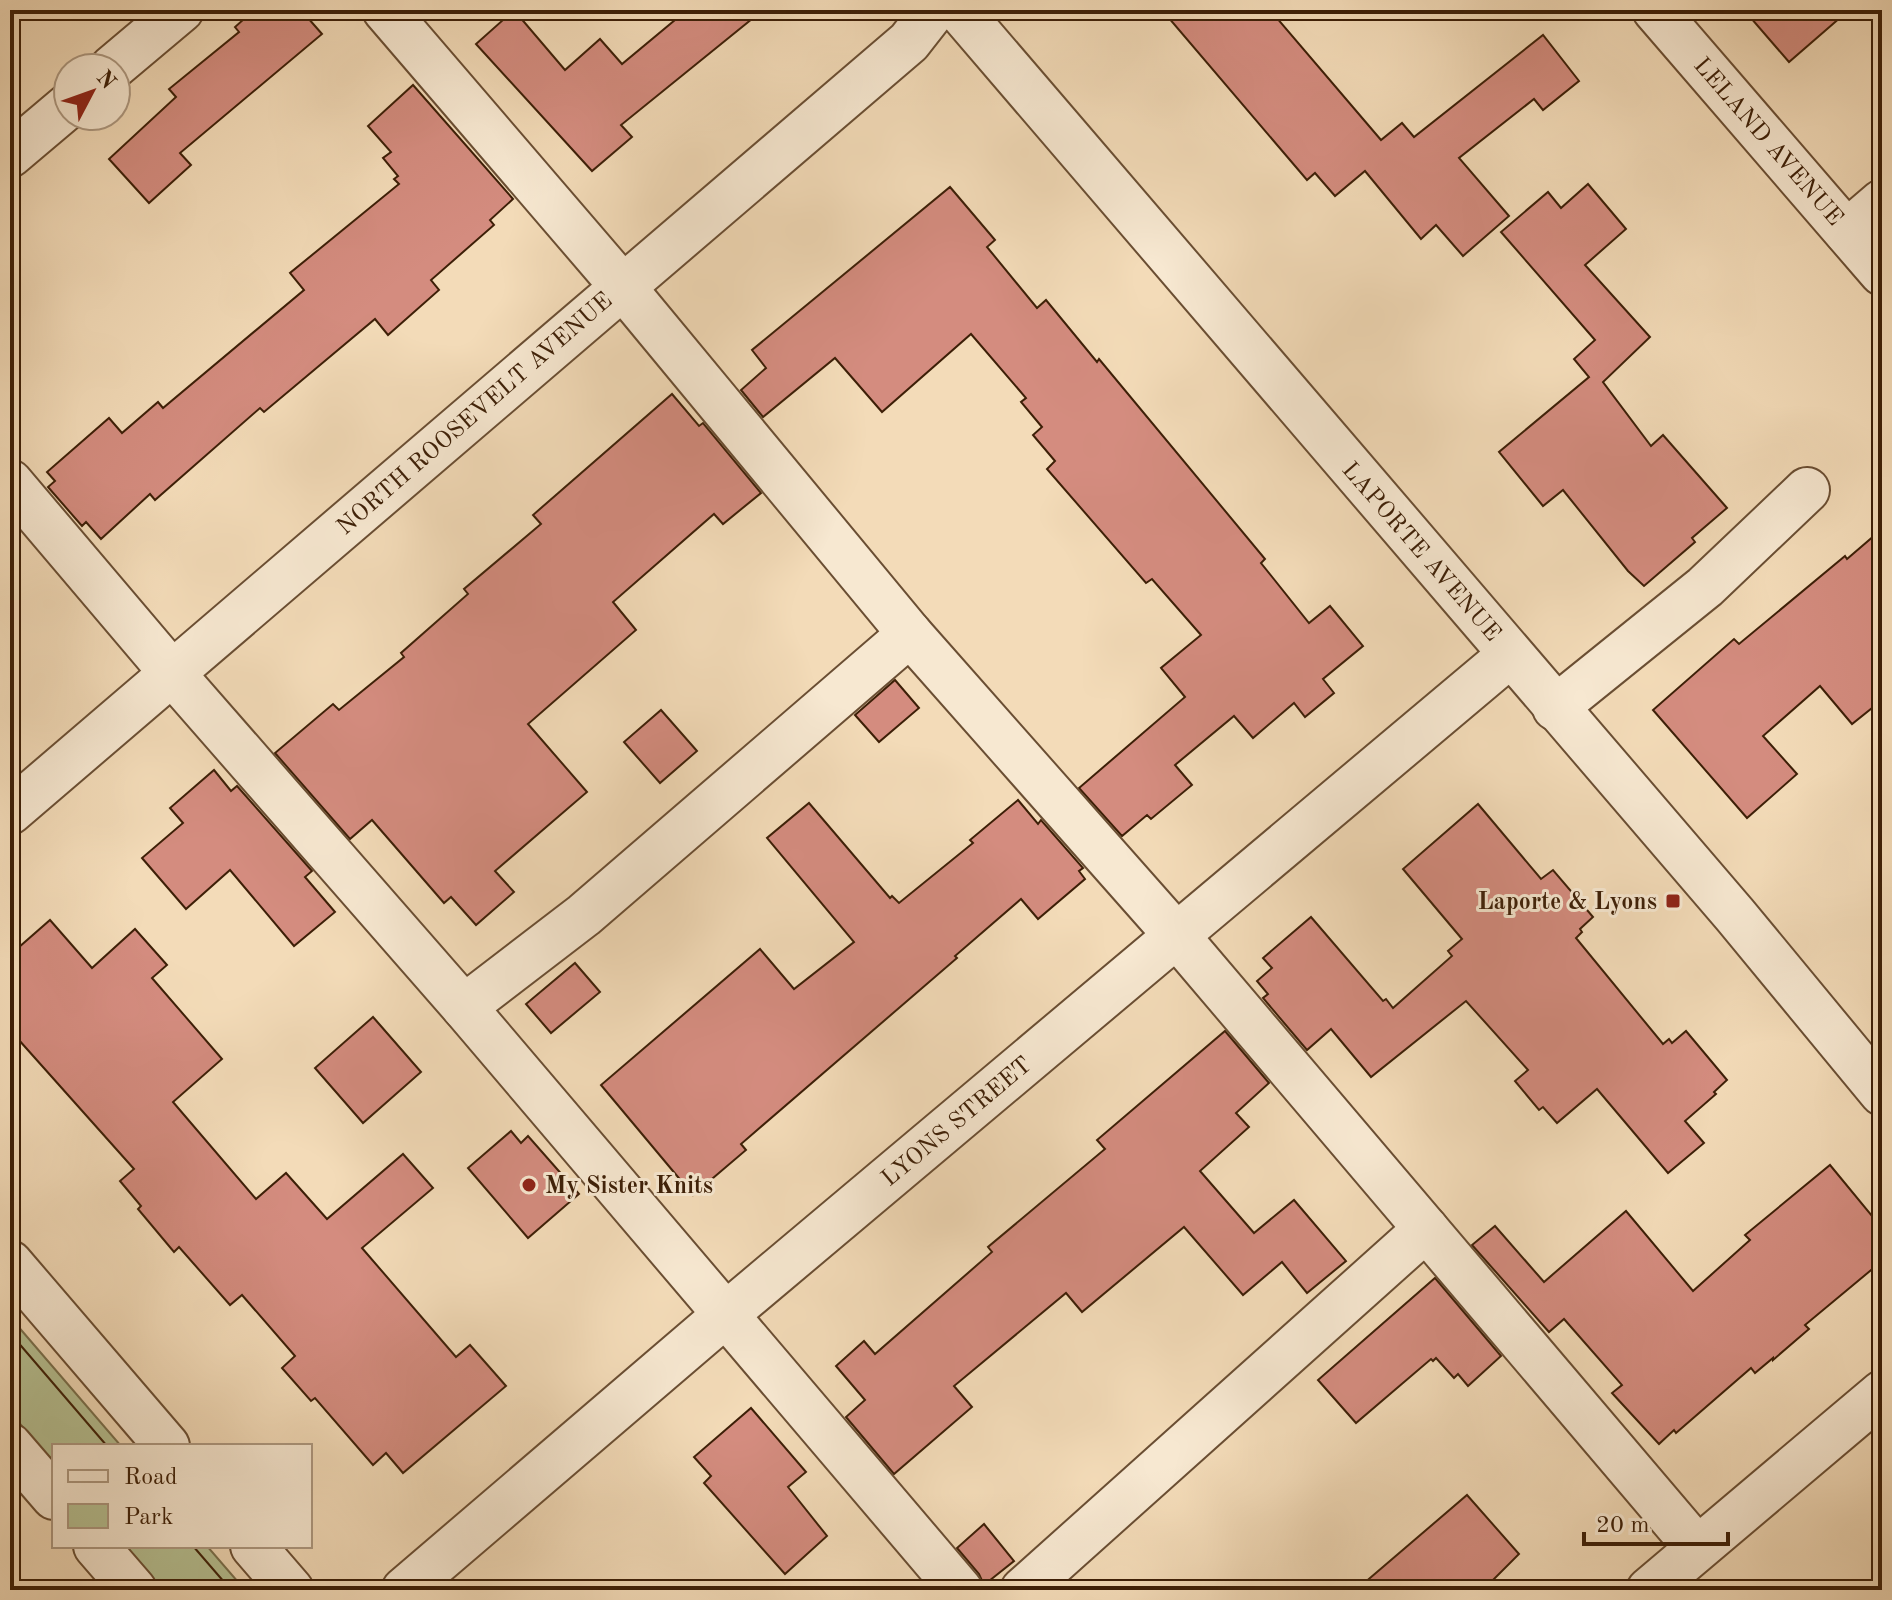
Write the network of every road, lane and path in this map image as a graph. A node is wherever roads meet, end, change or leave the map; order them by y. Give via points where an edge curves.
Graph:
1 (181, 10) edge
2 (385, 10) edge
3 (934, 10) edge
4 (959, 10) edge
5 (1655, 10) edge
6 (131, 52) edge
7 (52, 120) edge
8 (10, 155) edge
9 (1882, 202) edge
10 (1847, 232) junction
11 (1882, 273) edge
12 (622, 286) junction
13 (10, 482) edge
14 (1807, 490) dead end
15 (910, 634) junction
16 (1510, 655) junction
17 (172, 673) junction
18 (1555, 708) junction
19 (10, 812) edge
20 (1177, 936) junction
21 (464, 1007) junction
22 (1882, 1093) edge
23 (1426, 1229) junction
24 (10, 1263) edge
25 (724, 1316) junction
26 (1882, 1393) edge
27 (165, 1444) edge
28 (10, 1446) edge
29 (52, 1495) edge
30 (98, 1548) edge
31 (255, 1548) edge
32 (1697, 1548) junction
33 (134, 1590) edge
34 (291, 1590) edge
35 (404, 1590) edge
36 (960, 1590) edge
37 (1023, 1590) edge
38 (1649, 1590) edge

1 - 6 street
2 - 12 street
3 - 12 street, NORTH ROOSEVELT AVENUE via 909,42
4 - 16 street, LAPORTE AVENUE
5 - 10 street, LELAND AVENUE
7 - 8 street
9 - 10 street
10 - 11 street, LELAND AVENUE
12 - 15 street
12 - 17 street, NORTH ROOSEVELT AVENUE
13 - 17 street
14 - 18 street via 1705,587
15 - 20 street
15 - 21 street via 584,915
16 - 18 street, LAPORTE AVENUE
16 - 20 street, LYONS STREET
17 - 19 street, NORTH ROOSEVELT AVENUE
17 - 21 street
18 - 22 street, LAPORTE AVENUE
20 - 23 street
20 - 25 street, LYONS STREET
21 - 25 street
23 - 32 street
23 - 37 street
24 - 27 street
25 - 35 street, LYONS STREET
25 - 36 street
26 - 32 street
28 - 29 street
30 - 33 street
31 - 34 street
32 - 38 street

